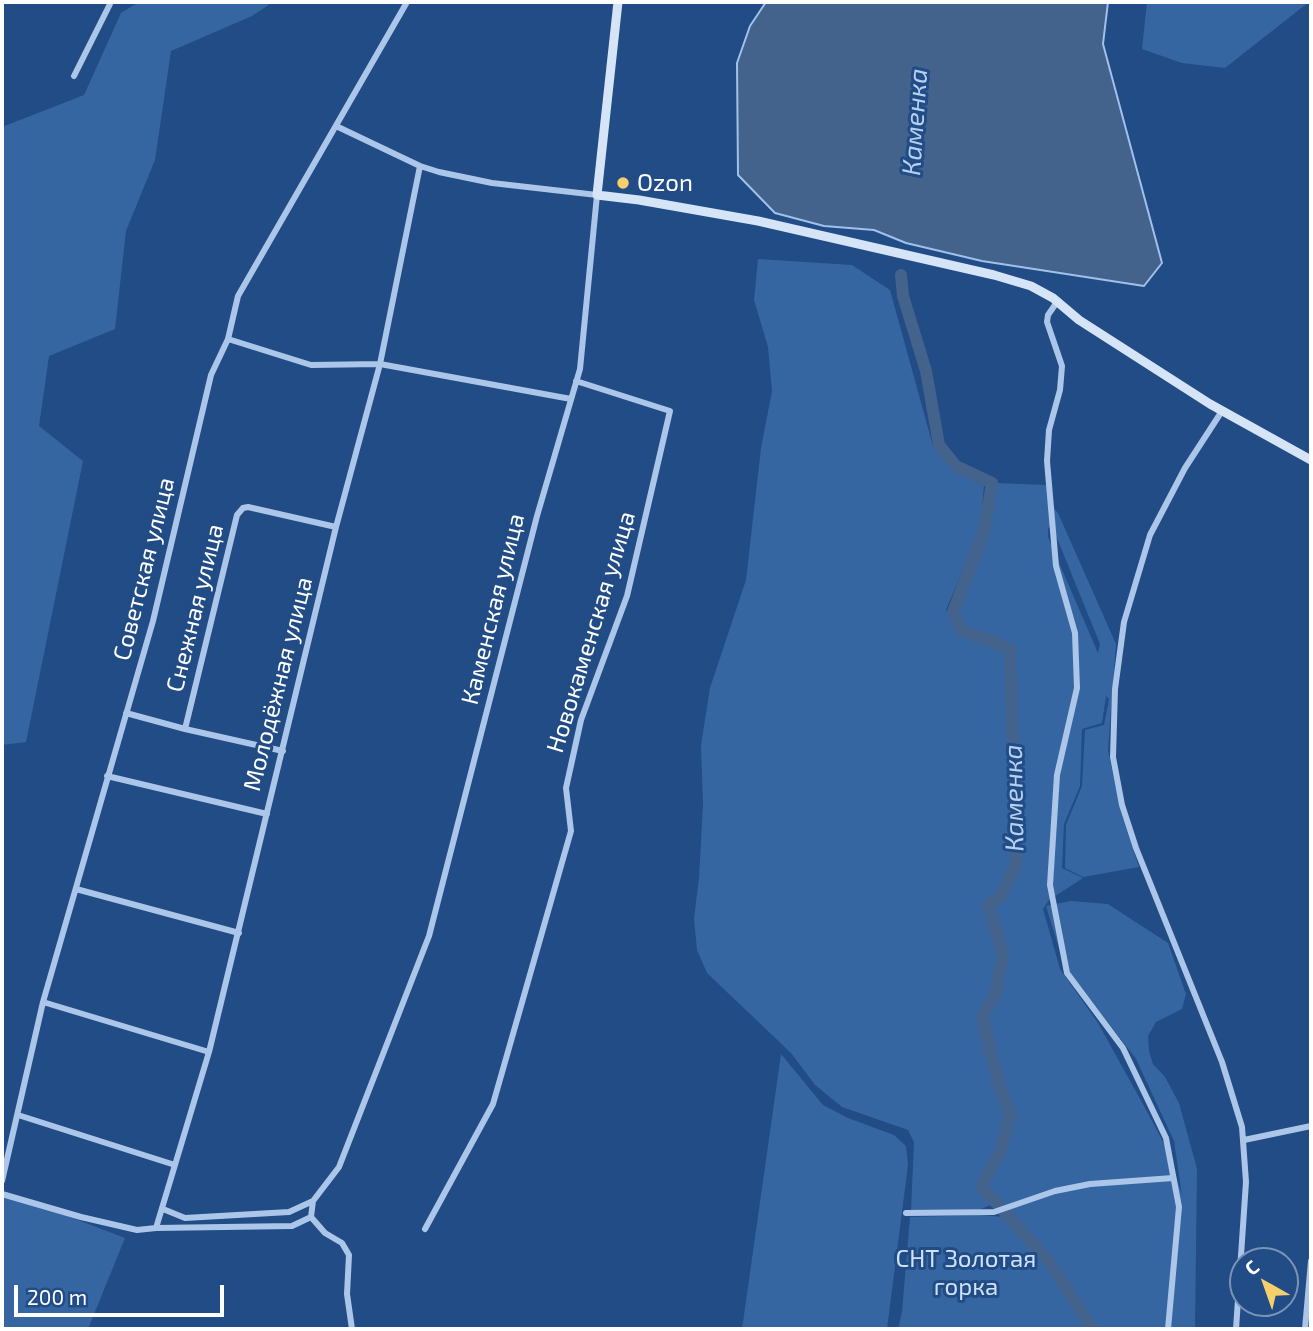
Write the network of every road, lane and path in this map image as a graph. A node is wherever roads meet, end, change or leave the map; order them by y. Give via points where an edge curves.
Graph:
1 (111, 2) edge
2 (407, 2) edge
3 (618, 2) edge
4 (74, 76) dead end
5 (336, 126) junction
6 (420, 166) junction
7 (597, 195) junction
8 (1057, 302) junction
9 (228, 339) junction
10 (380, 364) junction
11 (576, 381) junction
12 (571, 399) junction
13 (1222, 411) junction
14 (1311, 460) edge
15 (336, 527) junction
16 (126, 713) junction
17 (185, 729) junction
18 (283, 751) junction
19 (107, 776) junction
20 (267, 814) junction
21 (76, 890) junction
22 (239, 933) junction
23 (43, 1002) junction
24 (209, 1052) junction
25 (18, 1115) junction
26 (1311, 1126) edge
27 (1244, 1140) junction
28 (175, 1165) junction
29 (1173, 1178) junction
30 (2, 1181) edge
31 (2, 1194) edge
32 (313, 1201) junction
33 (163, 1209) junction
34 (906, 1213) dead end
35 (311, 1217) junction
36 (156, 1228) junction
37 (425, 1229) dead end
38 (1311, 1261) edge
39 (352, 1329) edge
40 (1168, 1329) edge
41 (1236, 1329) edge
42 (1305, 1329) edge

1 - 4 street
2 - 5 street, Советская улица
3 - 7 street, Каменская улица
5 - 6 street
5 - 9 street, Советская улица via 238,296
6 - 7 street via 492,183
6 - 10 street, Молодёжная улица
7 - 8 street via 758,221 888,250 1031,286
7 - 11 street, Каменская улица
8 - 13 street
8 - 29 street via 1047,321 1062,366 1047,461 1056,566 1075,633 1077,688 1058,775 1050,885 1067,973 1123,1048 1166,1138
9 - 10 street via 311,365
9 - 16 street, Советская улица via 211,375 153,621
10 - 12 street
10 - 15 street, Молодёжная улица
11 - 12 street, Каменская улица
11 - 37 street, Новокаменская улица via 670,411 627,596 581,720 566,788 571,831 493,1104
12 - 32 street, Каменская улица via 429,936 339,1167
13 - 14 street
13 - 27 street via 1150,535 1124,622 1113,757 1136,848 1222,1062
15 - 17 street, Снежная улица via 248,508 237,515
15 - 18 street, Молодёжная улица
16 - 17 street
16 - 19 street, Советская улица
17 - 18 street
18 - 20 street, Молодёжная улица
19 - 20 street
19 - 21 street, Советская улица
20 - 22 street, Молодёжная улица
21 - 22 street
21 - 23 street, Советская улица
22 - 24 street, Молодёжная улица
23 - 24 street
23 - 25 street, Советская улица
24 - 28 street, Молодёжная улица
25 - 28 street
25 - 30 street, Советская улица
26 - 27 street
27 - 41 street
28 - 33 street, Молодёжная улица
29 - 34 street via 1090,1184 994,1212
29 - 40 street via 1179,1207
31 - 36 street via 137,1230
32 - 33 street via 289,1212 260,1216 186,1218
32 - 35 street
33 - 36 street, Молодёжная улица
35 - 36 street via 292,1226
35 - 39 street via 342,1243 349,1255 347,1294
38 - 42 street

